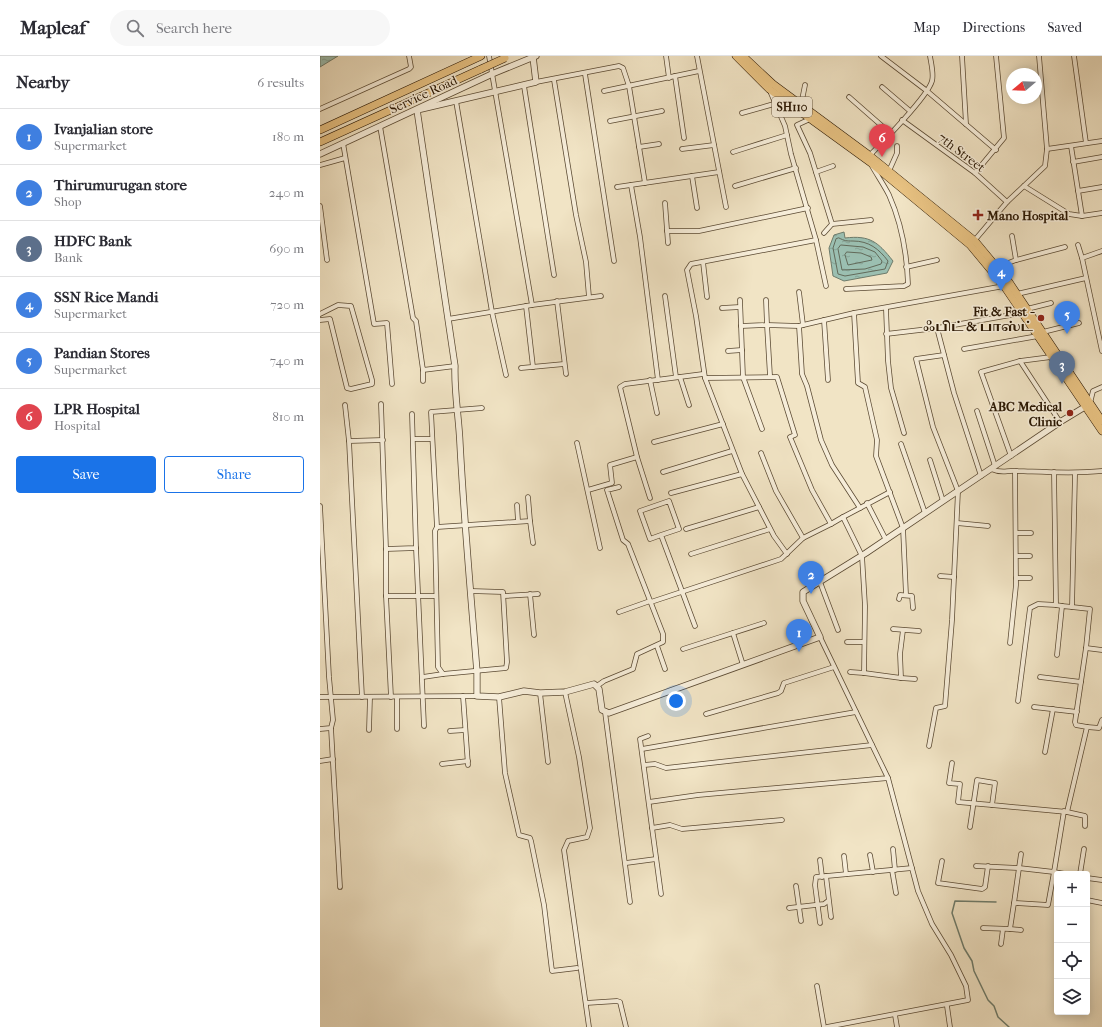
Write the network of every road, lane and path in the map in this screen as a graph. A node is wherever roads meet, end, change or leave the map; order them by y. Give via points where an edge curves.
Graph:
1 (409, 56) edge
2 (480, 56) edge
3 (489, 56) edge
4 (666, 56) edge
5 (697, 56) edge
6 (736, 56) edge
7 (881, 56) edge
8 (930, 56) edge
9 (962, 56) edge
10 (996, 56) edge
11 (1040, 56) edge
12 (1074, 56) edge
13 (507, 57) edge
14 (535, 57) edge
15 (746, 59) edge
16 (699, 71) junction
17 (492, 74) junction
18 (585, 74) junction
19 (674, 76) junction
20 (669, 78) junction
21 (554, 80) junction
22 (536, 82) junction
23 (806, 85) dead end
24 (524, 86) junction
25 (629, 86) junction
26 (882, 87) dead end
27 (769, 88) junction
28 (604, 91) dead end
29 (927, 91) junction
30 (495, 93) junction
31 (849, 97) dead end
32 (456, 102) junction
33 (774, 104) junction
34 (801, 105) junction
35 (320, 109) edge
36 (417, 110) junction
37 (910, 111) junction
38 (662, 112) dead end
39 (742, 113) dead end
40 (634, 117) junction
41 (810, 119) junction
42 (902, 120) junction
43 (610, 121) dead end
44 (966, 124) junction
45 (380, 126) junction
46 (320, 130) edge
47 (890, 133) junction
48 (787, 135) junction
49 (684, 138) dead end
50 (1102, 141) edge
51 (320, 142) edge
52 (343, 143) junction
53 (1086, 143) junction
54 (659, 144) dead end
55 (714, 145) junction
56 (897, 146) dead end
57 (1071, 146) junction
58 (639, 147) junction
59 (682, 148) dead end
60 (1047, 149) junction
61 (996, 150) junction
62 (733, 152) dead end
63 (320, 154) edge
64 (1102, 157) edge
65 (346, 158) junction
66 (868, 159) junction
67 (1073, 162) junction
68 (320, 164) edge
69 (833, 166) dead end
70 (796, 168) junction
71 (889, 170) junction
72 (719, 172) junction
73 (816, 172) junction
74 (975, 173) junction
75 (692, 176) junction
76 (645, 182) junction
77 (631, 185) junction
78 (735, 186) dead end
79 (1024, 186) junction
80 (617, 187) dead end
81 (1102, 187) edge
82 (1078, 191) junction
83 (1007, 202) junction
84 (664, 203) dead end
85 (320, 206) edge
86 (726, 207) dead end
87 (697, 208) dead end
88 (808, 208) junction
89 (1102, 213) edge
90 (1082, 216) junction
91 (871, 220) dead end
92 (832, 224) junction
93 (666, 231) junction
94 (824, 233) dead end
95 (1012, 236) dead end
96 (816, 240) junction
97 (668, 243) dead end
98 (972, 243) junction
99 (1078, 245) dead end
100 (1065, 247) dead end
101 (1102, 251) edge
102 (1082, 258) junction
103 (327, 260) dead end
104 (936, 260) dead end
105 (1016, 260) junction
106 (614, 261) dead end
107 (703, 262) junction
108 (906, 267) junction
109 (998, 267) junction
110 (554, 275) dead end
111 (1086, 278) junction
112 (826, 286) dead end
113 (1004, 286) junction
114 (846, 289) dead end
115 (799, 292) dead end
116 (1017, 294) junction
117 (601, 296) dead end
118 (665, 296) dead end
119 (589, 297) junction
120 (707, 297) dead end
121 (740, 300) dead end
122 (766, 300) dead end
123 (557, 301) junction
124 (1051, 303) dead end
125 (532, 305) junction
126 (526, 306) junction
127 (740, 307) junction
128 (722, 308) dead end
129 (886, 309) junction
130 (1024, 311) junction
131 (492, 312) junction
132 (854, 313) junction
133 (320, 314) edge
134 (448, 319) junction
135 (320, 320) edge
136 (824, 320) junction
137 (1079, 323) dead end
138 (767, 325) junction
139 (801, 325) junction
140 (741, 326) junction
141 (937, 328) junction
142 (886, 334) junction
143 (1040, 334) junction
144 (742, 350) junction
145 (964, 350) dead end
146 (728, 351) dead end
147 (1102, 351) edge
148 (944, 354) junction
149 (1052, 357) junction
150 (1020, 361) junction
151 (564, 364) junction
152 (455, 366) junction
153 (533, 367) junction
154 (521, 368) dead end
155 (423, 370) junction
156 (566, 374) dead end
157 (506, 375) dead end
158 (704, 376) junction
159 (770, 376) junction
160 (678, 377) junction
161 (743, 377) junction
162 (650, 380) junction
163 (658, 380) junction
164 (828, 380) dead end
165 (423, 381) dead end
166 (392, 384) dead end
167 (1102, 387) edge
168 (381, 404) dead end
169 (345, 405) dead end
170 (689, 405) dead end
171 (1089, 405) junction
172 (482, 408) dead end
173 (459, 410) junction
174 (977, 411) dead end
175 (657, 413) dead end
176 (412, 414) dead end
177 (1102, 421) edge
178 (1060, 422) junction
179 (723, 424) junction
180 (762, 428) dead end
181 (1102, 431) edge
182 (904, 433) dead end
183 (413, 439) junction
184 (432, 439) junction
185 (383, 440) junction
186 (349, 441) junction
187 (654, 442) dead end
188 (577, 443) dead end
189 (901, 444) dead end
190 (732, 451) junction
191 (761, 453) dead end
192 (1011, 456) junction
193 (637, 457) junction
194 (930, 460) dead end
195 (993, 468) junction
196 (1015, 471) junction
197 (1102, 471) edge
198 (663, 472) dead end
199 (1054, 472) junction
200 (742, 474) junction
201 (1076, 474) junction
202 (981, 476) junction
203 (619, 487) dead end
204 (588, 490) junction
205 (958, 491) junction
206 (890, 492) junction
207 (671, 493) dead end
208 (528, 497) dead end
209 (650, 498) dead end
210 (943, 501) junction
211 (517, 504) dead end
212 (867, 504) junction
213 (320, 506) edge
214 (759, 507) junction
215 (860, 508) junction
216 (925, 513) junction
217 (843, 517) junction
218 (530, 520) junction
219 (518, 521) junction
220 (957, 522) junction
221 (831, 524) junction
222 (465, 525) junction
223 (988, 526) dead end
224 (437, 527) junction
225 (904, 528) junction
226 (686, 529) dead end
227 (770, 529) junction
228 (1016, 533) junction
229 (1031, 533) dead end
230 (661, 535) junction
231 (803, 538) junction
232 (886, 540) junction
233 (533, 543) dead end
234 (416, 548) junction
235 (600, 548) dead end
236 (386, 549) junction
237 (691, 554) dead end
238 (787, 554) junction
239 (862, 556) junction
240 (1016, 556) junction
241 (1030, 556) dead end
242 (940, 576) dead end
243 (954, 577) junction
244 (1016, 578) junction
245 (1030, 578) dead end
246 (820, 582) junction
247 (470, 591) junction
248 (682, 591) junction
249 (530, 594) junction
250 (538, 594) dead end
251 (906, 595) junction
252 (386, 596) junction
253 (419, 596) junction
254 (436, 596) junction
255 (504, 596) junction
256 (899, 599) dead end
257 (650, 602) junction
258 (1056, 605) junction
259 (1062, 606) junction
260 (1072, 607) junction
261 (913, 608) dead end
262 (619, 612) dead end
263 (764, 623) dead end
264 (695, 626) dead end
265 (893, 629) dead end
266 (838, 630) dead end
267 (903, 630) junction
268 (919, 631) dead end
269 (733, 634) junction
270 (534, 635) dead end
271 (820, 637) junction
272 (847, 642) dead end
273 (864, 642) junction
274 (1010, 643) dead end
275 (657, 646) junction
276 (1086, 648) junction
277 (683, 649) dead end
278 (1102, 650) edge
279 (1057, 655) dead end
280 (743, 665) junction
281 (834, 667) junction
282 (665, 669) dead end
283 (477, 672) junction
284 (850, 672) dead end
285 (864, 673) junction
286 (443, 674) junction
287 (423, 677) junction
288 (1040, 677) dead end
289 (901, 678) junction
290 (915, 679) dead end
291 (1081, 682) junction
292 (598, 686) junction
293 (565, 692) junction
294 (540, 693) junction
295 (424, 696) junction
296 (463, 696) junction
297 (477, 696) junction
298 (320, 697) edge
299 (331, 697) junction
300 (362, 697) junction
301 (370, 697) junction
302 (391, 697) junction
303 (397, 697) junction
304 (499, 697) junction
305 (1018, 701) dead end
306 (1034, 706) dead end
307 (1053, 709) junction
308 (605, 712) junction
309 (856, 712) junction
310 (1076, 712) junction
311 (706, 714) dead end
312 (1102, 720) edge
313 (424, 726) dead end
314 (1087, 727) junction
315 (331, 728) junction
316 (320, 729) edge
317 (397, 729) dead end
318 (369, 730) dead end
319 (465, 730) junction
320 (450, 731) dead end
321 (648, 736) dead end
322 (872, 745) junction
323 (929, 746) dead end
324 (642, 749) junction
325 (1045, 752) dead end
326 (333, 759) junction
327 (320, 761) edge
328 (548, 762) dead end
329 (952, 763) dead end
330 (442, 764) dead end
331 (644, 766) junction
332 (888, 778) junction
333 (649, 802) junction
334 (973, 804) junction
335 (992, 805) junction
336 (1065, 812) junction
337 (782, 820) dead end
338 (1085, 826) dead end
339 (970, 827) dead end
340 (652, 828) junction
341 (893, 849) dead end
342 (1084, 849) dead end
343 (1021, 854) dead end
344 (870, 855) dead end
345 (844, 856) dead end
346 (656, 859) junction
347 (820, 860) dead end
348 (942, 861) dead end
349 (626, 863) junction
350 (976, 866) dead end
351 (988, 866) junction
352 (912, 868) junction
353 (1019, 868) junction
354 (894, 870) junction
355 (1054, 871) edge
356 (1080, 871) edge
357 (873, 872) junction
358 (1054, 872) joint
359 (846, 874) junction
360 (824, 876) junction
361 (1090, 878) edge
362 (1102, 880) edge
363 (796, 886) dead end
364 (340, 887) dead end
365 (896, 893) dead end
366 (662, 894) dead end
367 (828, 901) junction
368 (1090, 901) edge
369 (630, 902) dead end
370 (1014, 903) junction
371 (1102, 904) edge
372 (818, 905) junction
373 (798, 907) junction
374 (790, 908) dead end
375 (831, 917) dead end
376 (801, 921) dead end
377 (820, 923) dead end
378 (983, 928) dead end
379 (1010, 928) junction
380 (1003, 929) junction
381 (1021, 930) dead end
382 (1001, 944) dead end
383 (577, 968) dead end
384 (817, 986) dead end
385 (586, 1003) junction
386 (946, 1006) junction
387 (895, 1016) junction
388 (589, 1027) edge
389 (626, 1027) edge
390 (824, 1027) edge
391 (827, 1027) edge
392 (897, 1027) edge
393 (950, 1027) edge

1 - 35 street via 409,69
2 - 46 main road
3 - 17 street
4 - 20 street
5 - 16 street
6 - 15 main road, SH110
7 - 29 street
8 - 29 street via 932,80
9 - 44 street
10 - 61 street via 1004,138
11 - 60 street
12 - 53 street
13 - 51 main road, bridge
14 - 17 street, Service Road
14 - 22 street
15 - 27 main road, SH110
15 - 34 main road, SH110
16 - 19 street
16 - 55 street
17 - 30 street
17 - 36 street, Service Road
18 - 21 street
18 - 25 street via 621,67 625,70
18 - 106 street
19 - 20 street
19 - 49 street
20 - 25 street
21 - 22 street
21 - 119 street via 586,262
22 - 24 street
23 - 34 street
24 - 30 street
24 - 110 street
25 - 28 street
25 - 40 street
26 - 37 street
27 - 33 street
27 - 41 main road, SH110
29 - 37 street
29 - 44 street
30 - 32 street
30 - 125 street
31 - 47 street
32 - 36 street
32 - 131 street
33 - 39 street
33 - 48 street
34 - 66 main road, SH110
36 - 45 street, Service Road
36 - 134 street
37 - 42 street
38 - 40 street
40 - 43 street
40 - 58 street
41 - 66 main road, SH110
41 - 73 street via 797,125
42 - 47 street
42 - 74 street, 7th Street
44 - 61 street
45 - 52 street, Service Road
45 - 155 street
47 - 66 street
48 - 62 street
48 - 70 street
50 - 53 street
52 - 63 street, Service Road
52 - 65 street
53 - 57 street
54 - 58 street
55 - 59 street
55 - 72 street
56 - 71 street via 897,153
57 - 60 street
57 - 67 street
58 - 76 street
60 - 79 street via 1045,166
61 - 74 street
64 - 67 street
65 - 68 street
65 - 166 street via 374,324 387,323
66 - 71 main road, SH110
66 - 98 main road, SH110
66 - 108 street via 889,195 902,240
67 - 82 street
69 - 73 street
70 - 78 street
70 - 88 street
71 - 98 main road, SH110
72 - 75 street
72 - 86 street
73 - 92 street
74 - 83 street, 7th Street
75 - 76 street
75 - 87 street
76 - 77 street
77 - 80 street
77 - 163 street
79 - 83 street
79 - 90 street via 1069,214
81 - 82 street
82 - 90 street
83 - 98 street
84 - 93 street
85 - 103 street
88 - 93 street via 699,231
88 - 96 street
89 - 90 street
91 - 92 street
92 - 94 street
93 - 97 street
95 - 105 street
96 - 107 street
96 - 112 street
98 - 109 main road, SH110
98 - 113 main road, SH110
99 - 102 street
100 - 105 street
101 - 102 street
102 - 111 street
104 - 108 street
105 - 109 street
107 - 120 street
107 - 158 street via 691,264 687,270
108 - 114 street via 906,286
109 - 116 main road, SH110
111 - 116 street
111 - 147 street
113 - 129 street
113 - 130 main road, SH110
115 - 139 street
116 - 130 main road, SH110
117 - 119 street
118 - 160 street
119 - 123 street
121 - 127 street
122 - 138 street
123 - 125 street
123 - 151 street
124 - 130 street
125 - 126 street
126 - 131 street
126 - 153 street
127 - 128 street
127 - 140 street
129 - 132 street
129 - 142 street
130 - 141 street
130 - 143 main road, SH110
131 - 134 street
131 - 157 street
132 - 136 street
132 - 206 street via 858,383 865,387 877,440 876,456
133 - 135 street via 338,305 351,306 372,384 351,390 347,388 330,319
134 - 152 street
136 - 139 street
136 - 164 street
137 - 143 street
138 - 139 street
138 - 140 street
138 - 159 street
139 - 215 street via 802,374 820,440 832,465
140 - 144 street
141 - 142 street
141 - 148 street
142 - 182 street via 891,388
143 - 145 street
143 - 149 main road, SH110
143 - 171 main road, SH110
144 - 146 street
144 - 161 street
148 - 202 street
148 - 205 street via 916,359 933,427
149 - 150 street
149 - 171 main road, SH110
150 - 178 street
150 - 192 street via 981,372
151 - 153 street
151 - 156 street
152 - 155 street
152 - 173 street via 454,381
153 - 154 street
155 - 165 street
158 - 160 street
158 - 161 street
158 - 179 street
159 - 161 street
159 - 221 street via 777,377 795,435 790,437 797,458
160 - 163 street
160 - 170 street
161 - 180 street
162 - 163 street
162 - 175 street
162 - 193 street via 620,387
167 - 171 street via 1093,391
168 - 185 street
169 - 186 street
171 - 177 main road, SH110
171 - 178 street
171 - 181 main road, SH110
172 - 173 street
173 - 184 street via 430,412
173 - 222 street
174 - 195 street
176 - 183 street
178 - 192 street
179 - 187 street
179 - 190 street
183 - 184 street
183 - 234 street
184 - 224 street
185 - 186 street
185 - 236 street
186 - 300 street
188 - 204 street
189 - 216 street
190 - 198 street
190 - 200 street
191 - 231 street via 776,491
192 - 195 street
193 - 204 street via 610,466 612,483
193 - 209 street
194 - 210 street
195 - 196 street via 999,473
195 - 202 street
196 - 199 street
196 - 228 street
197 - 201 street
199 - 201 street
199 - 258 street
200 - 207 street
200 - 214 street
201 - 260 street
202 - 205 street
203 - 257 street via 608,490 623,540 628,544
204 - 235 street
205 - 210 street
205 - 220 street
206 - 212 street
206 - 225 street
208 - 218 street
210 - 216 street
211 - 219 street
212 - 215 street
212 - 232 street
213 - 299 street
214 - 226 street
214 - 227 street
215 - 217 street
216 - 225 street
217 - 221 street
217 - 239 street
218 - 219 street
218 - 233 street
219 - 222 street
220 - 223 street
220 - 243 street
221 - 231 street
222 - 224 street
222 - 247 street
224 - 254 street
225 - 232 street
225 - 251 street
227 - 237 street
227 - 238 street
228 - 229 street
228 - 240 street
230 - 230 street via 679,529 669,501 640,511 650,539
230 - 248 street
231 - 238 street
232 - 239 street
234 - 236 street
234 - 253 street
236 - 252 street
238 - 248 street via 781,559
239 - 246 street
239 - 273 street
240 - 241 street
240 - 244 street
242 - 243 street
243 - 323 street via 945,706 936,708
244 - 245 street
244 - 274 street
246 - 266 street
246 - 271 street via 804,592 803,601
247 - 255 street via 503,592
247 - 283 street
248 - 257 street
248 - 264 street
249 - 250 street
249 - 255 street
249 - 270 street
251 - 256 street via 900,595
251 - 261 street via 913,598
252 - 253 street
252 - 302 street
253 - 254 street
253 - 287 street
254 - 286 street via 438,667
255 - 283 street via 506,668
257 - 262 street
257 - 275 street via 663,634 663,642
258 - 259 street
258 - 305 street via 1038,604 1030,608
259 - 260 street
259 - 279 street
260 - 276 street via 1090,609
263 - 269 street
265 - 267 street
267 - 268 street
267 - 289 street
269 - 277 street
269 - 280 street
271 - 280 street
271 - 281 street
272 - 273 street
273 - 285 street
275 - 282 street
275 - 292 street via 637,654 633,670 604,681
276 - 278 street
276 - 291 street
280 - 308 street via 609,713
281 - 309 street
281 - 311 street via 784,682 781,691
283 - 286 street
283 - 297 street
284 - 285 street
285 - 289 street
286 - 287 street
287 - 295 street
288 - 291 street
289 - 290 street
291 - 310 street
292 - 293 street via 594,684
292 - 308 street via 602,710
293 - 294 street
293 - 385 street via 579,757 590,828 587,837 568,841 564,850
294 - 304 street via 524,691
294 - 328 street
295 - 296 street
295 - 303 street
295 - 313 street
296 - 297 street
296 - 319 street
297 - 304 street
298 - 299 street
299 - 300 street
299 - 315 street
300 - 301 street
301 - 302 street
301 - 318 street
302 - 303 street
303 - 317 street
304 - 383 street via 504,773 519,835 530,838 531,841 544,904 552,971
306 - 307 street
307 - 310 street
307 - 325 street
308 - 349 street
309 - 322 street
309 - 324 street
310 - 314 street via 1075,724
312 - 314 street via 1099,728
314 - 336 street
315 - 316 street
315 - 326 street
319 - 320 street
319 - 330 street via 468,763
321 - 324 street via 640,739
322 - 331 street via 666,768 655,764
322 - 332 street
324 - 331 street
326 - 327 street
326 - 364 street
329 - 334 street via 948,783 960,784 958,802
331 - 333 street
332 - 333 street
332 - 352 street
333 - 340 street
334 - 335 street
334 - 335 street via 977,780 995,783
334 - 339 street
335 - 336 street
336 - 338 street via 1085,816
336 - 355 street
337 - 340 street via 682,830 670,825
340 - 346 street
341 - 354 street
342 - 356 street
343 - 353 street
344 - 357 street
345 - 359 street
346 - 349 street
346 - 366 street
347 - 360 street
348 - 351 street via 938,883 975,888 985,888
349 - 369 street
350 - 351 street
351 - 353 street
352 - 354 street
352 - 386 street via 923,905 966,986 968,1000
353 - 358 street
353 - 370 street
354 - 357 street
354 - 365 street
357 - 359 street
358 - 370 street via 1048,905
359 - 360 street
360 - 367 street
360 - 372 street via 816,877 814,881
361 - 362 street
363 - 373 street
367 - 372 street
367 - 375 street
368 - 371 street
370 - 379 street
372 - 373 street
372 - 377 street
373 - 374 street
373 - 376 street
378 - 380 street
379 - 380 street
379 - 381 street
380 - 382 street
384 - 390 street
385 - 388 street
385 - 389 street via 620,1002
386 - 387 street
386 - 393 street
387 - 391 street
387 - 392 street

